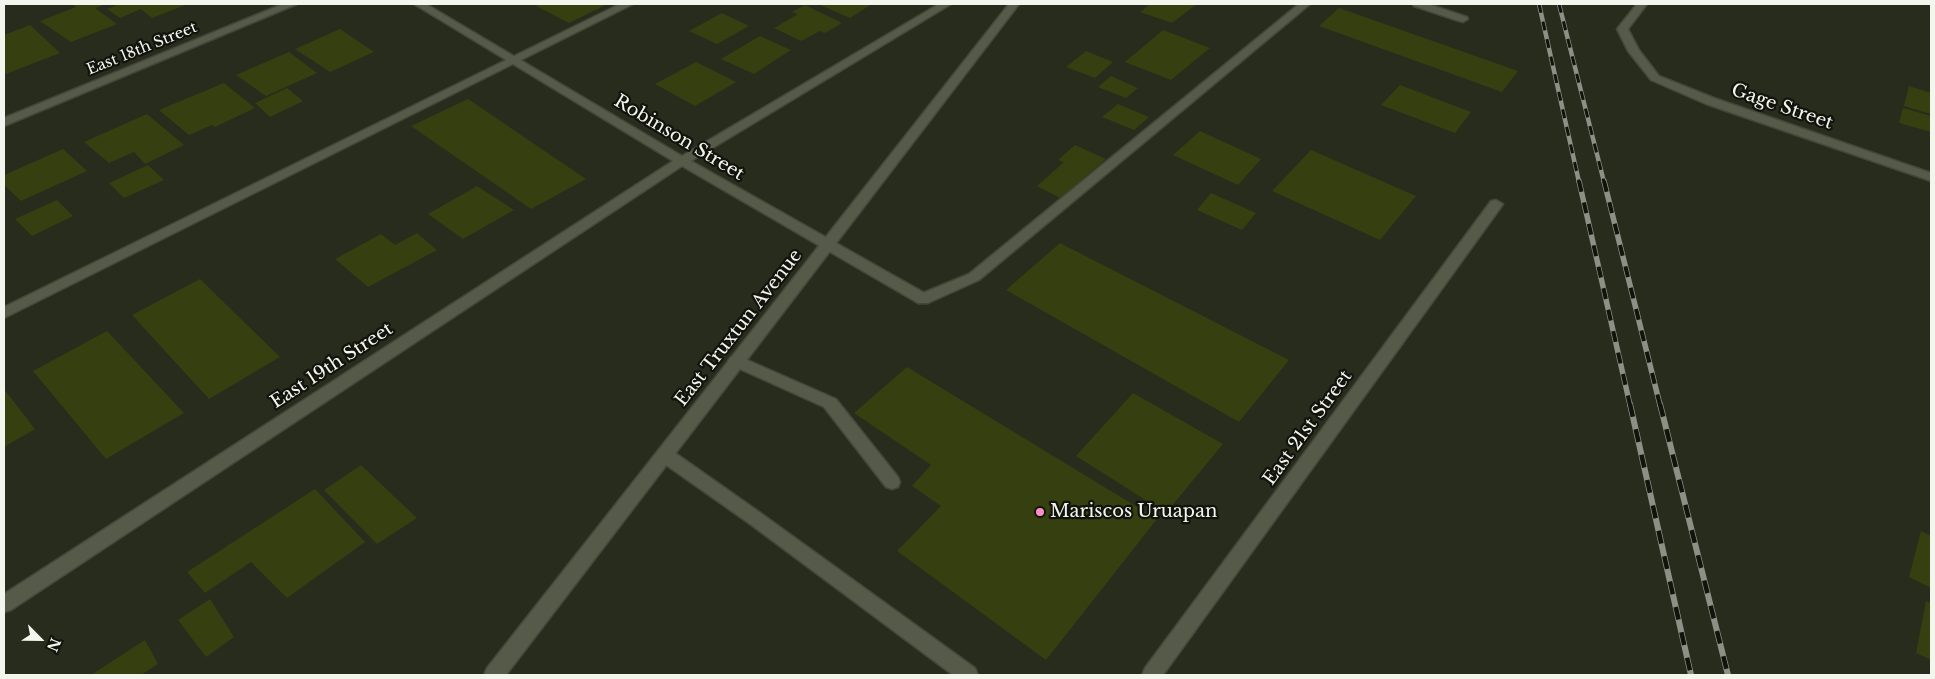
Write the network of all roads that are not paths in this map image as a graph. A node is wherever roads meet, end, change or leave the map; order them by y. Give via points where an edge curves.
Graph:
1 (292, 4) edge
2 (419, 4) edge
3 (628, 4) edge
4 (946, 4) edge
5 (1014, 4) edge
6 (1305, 4) edge
7 (1418, 4) edge
8 (1642, 4) edge
9 (1463, 19) dead end
10 (514, 60) junction
11 (4, 122) edge
12 (682, 161) junction
13 (1931, 178) edge
14 (1496, 204) dead end
15 (826, 245) junction
16 (4, 314) edge
17 (736, 361) junction
18 (665, 455) junction
19 (892, 482) dead end
20 (4, 604) edge
21 (494, 675) edge
22 (968, 675) edge
23 (1152, 675) edge

1 - 11 street, East 18th Street
2 - 10 street, Robinson Street
3 - 10 street
4 - 12 street, East 19th Street
5 - 15 street, East Truxtun Avenue
6 - 15 street, Robinson Street via 974,277 923,299
7 - 9 street
8 - 13 street, Gage Street via 1622,30 1655,78 1710,101
10 - 12 street, Robinson Street
10 - 16 street
12 - 15 street, Robinson Street
12 - 20 street, East 19th Street
14 - 23 street, East 21st Street
15 - 17 street, East Truxtun Avenue
17 - 18 street, East Truxtun Avenue
17 - 19 street via 830,403
18 - 21 street, East Truxtun Avenue
18 - 22 street

